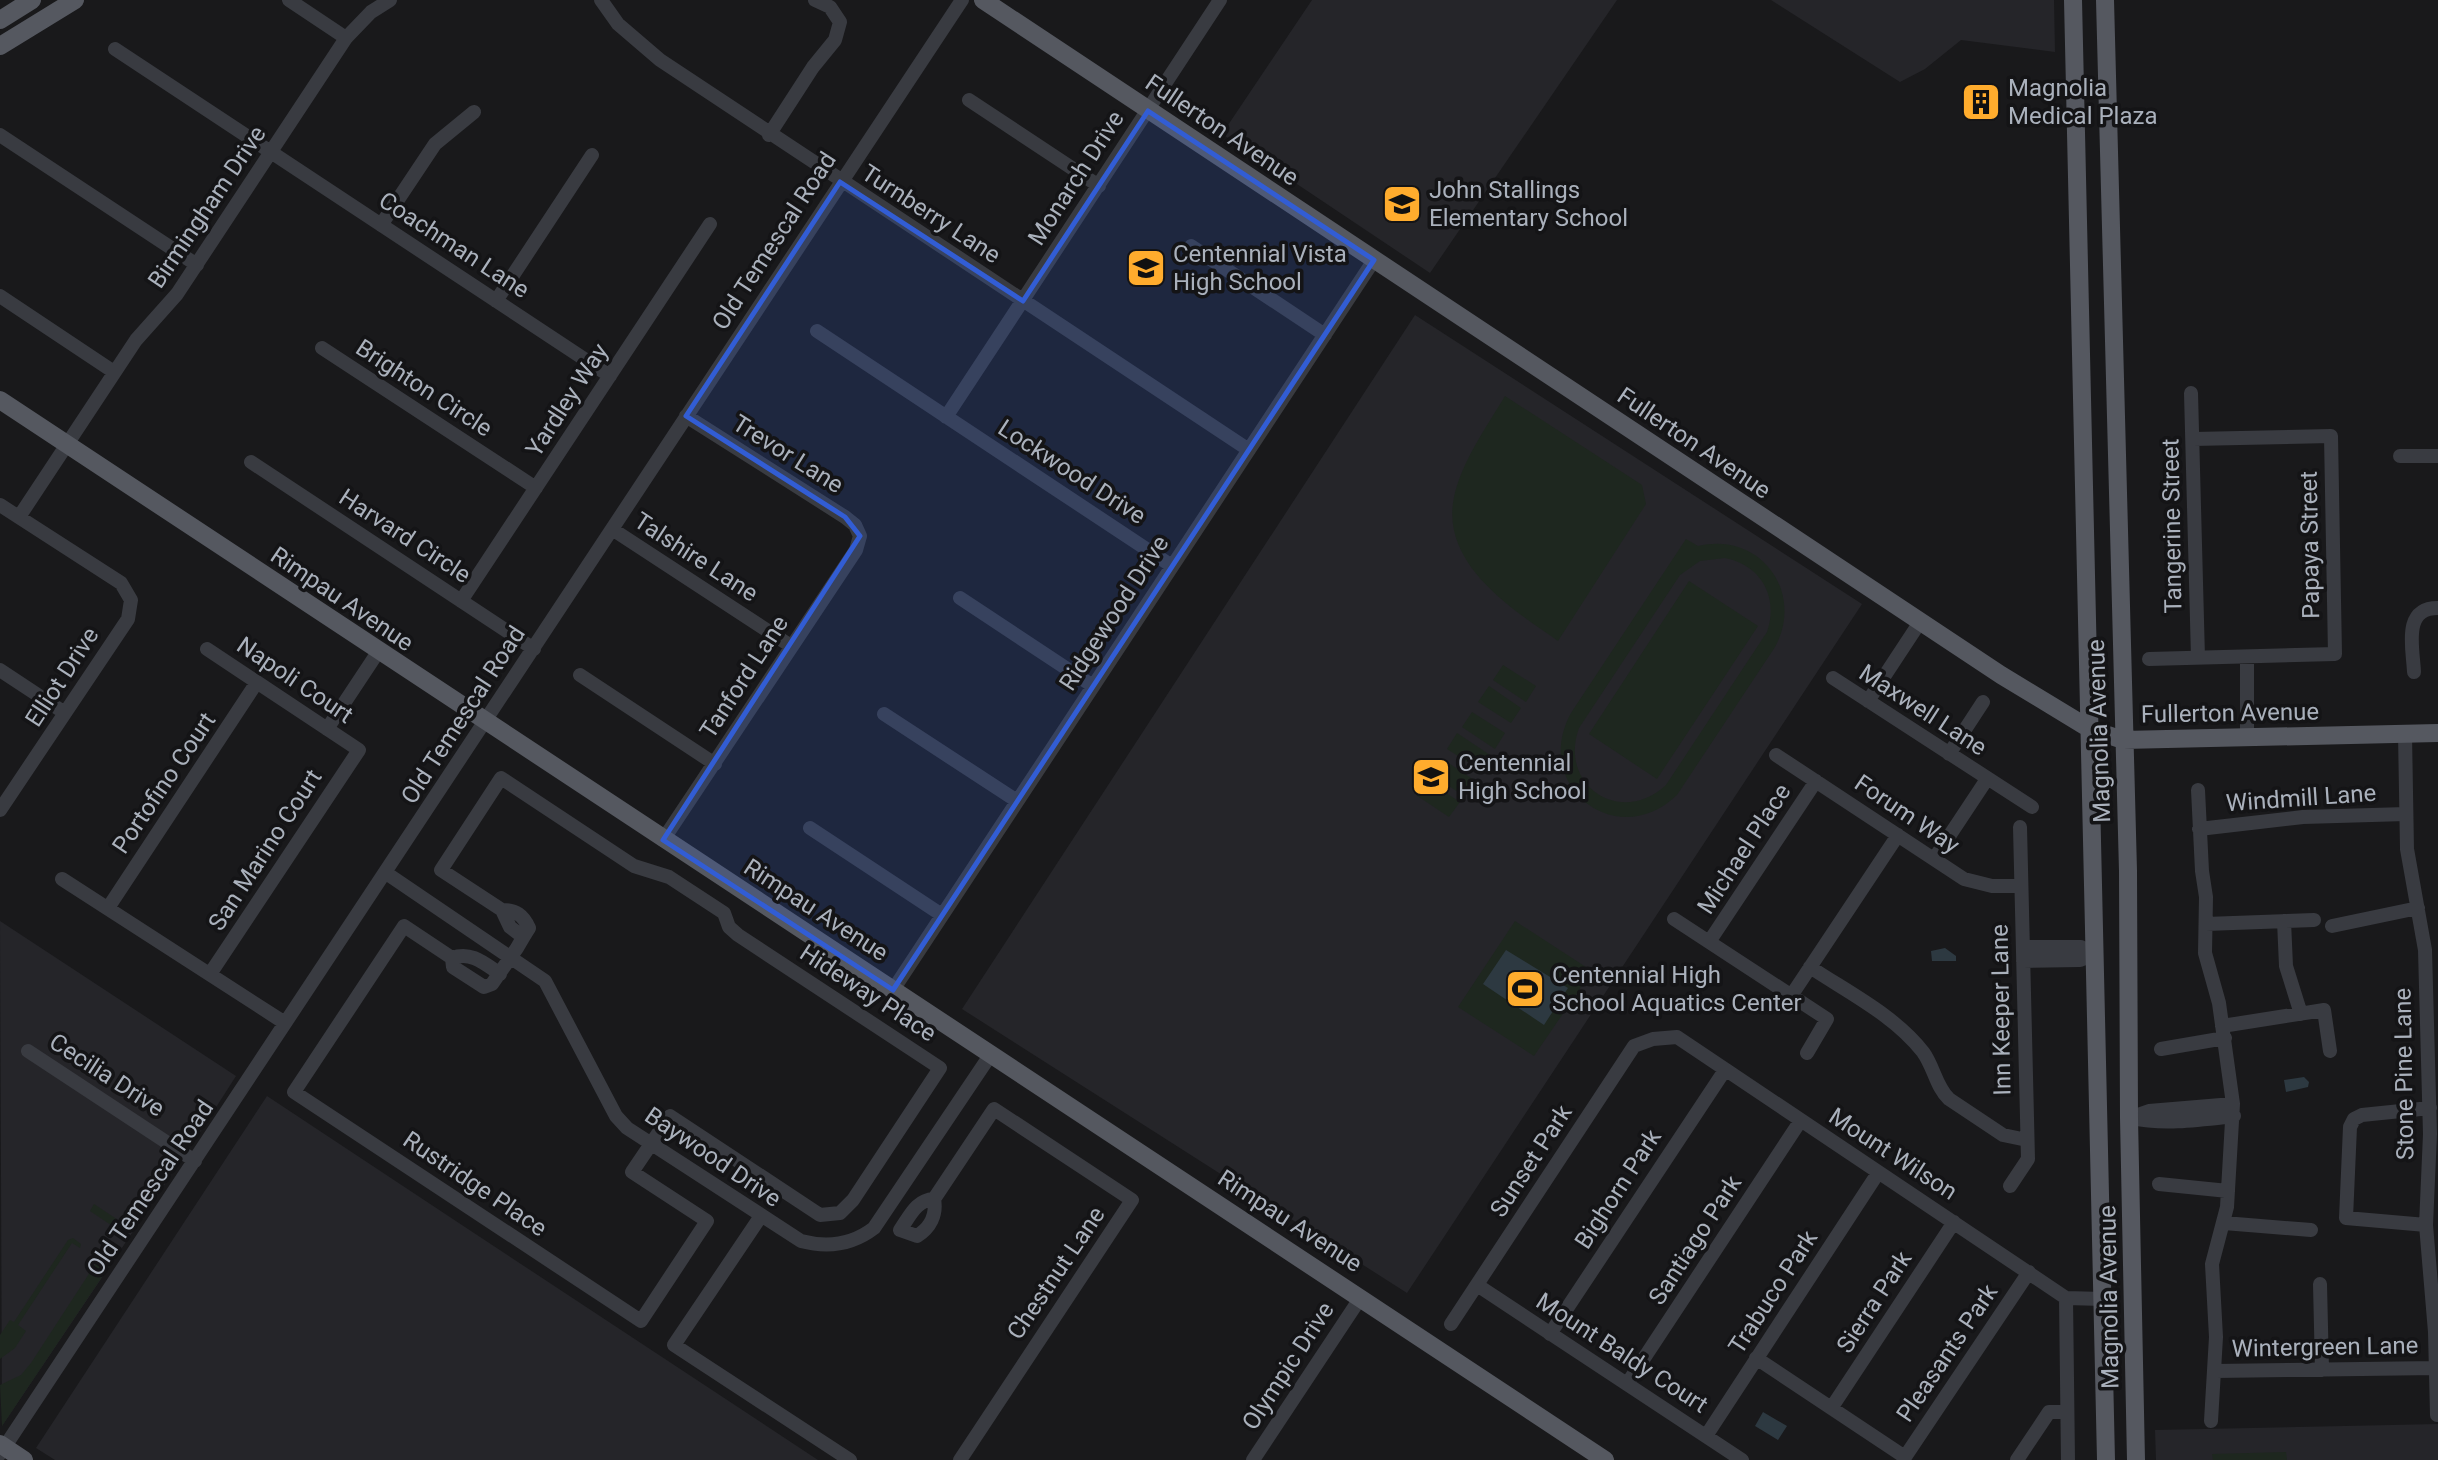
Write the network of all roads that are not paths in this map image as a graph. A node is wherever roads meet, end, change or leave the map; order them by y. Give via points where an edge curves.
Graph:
1 (32, 0) edge
2 (75, 0) edge
3 (289, 0) edge
4 (390, 0) edge
5 (601, 0) edge
6 (815, 0) edge
7 (962, 0) edge
8 (983, 0) edge
9 (1220, 0) edge
10 (2073, 0) edge
11 (2105, 0) edge
12 (0, 20) edge
13 (346, 38) junction
14 (0, 46) edge
15 (115, 49) dead end
16 (2106, 68) junction
17 (2075, 69) junction
18 (969, 100) dead end
19 (1148, 111) junction
20 (474, 112) dead end
21 (0, 135) edge
22 (769, 135) junction
23 (272, 153) junction
24 (592, 155) dead end
25 (841, 182) junction
26 (1099, 186) junction
27 (710, 224) dead end
28 (382, 225) junction
29 (1191, 246) dead end
30 (1374, 260) junction
31 (197, 265) junction
32 (0, 296) edge
33 (496, 301) junction
34 (1023, 301) junction
35 (817, 331) dead end
36 (1325, 335) junction
37 (323, 348) dead end
38 (114, 372) junction
39 (610, 376) junction
40 (2192, 393) dead end
41 (0, 400) edge
42 (686, 416) junction
43 (946, 417) junction
44 (2193, 439) junction
45 (66, 445) junction
46 (1249, 450) junction
47 (2400, 456) dead end
48 (2438, 456) edge
49 (251, 462) dead end
50 (536, 488) junction
51 (0, 505) edge
52 (2084, 505) junction
53 (2116, 505) junction
54 (19, 517) junction
55 (612, 528) junction
56 (860, 536) joint
57 (1172, 566) junction
58 (960, 598) dead end
59 (461, 601) junction
60 (2438, 608) edge
61 (1920, 622) junction
62 (791, 646) junction
63 (207, 649) dead end
64 (534, 649) junction
65 (377, 652) junction
66 (2198, 658) junction
67 (2247, 658) junction
68 (2149, 659) dead end
69 (0, 670) edge
70 (2414, 672) dead end
71 (580, 675) dead end
72 (1833, 678) dead end
73 (257, 682) junction
74 (1093, 686) junction
75 (1868, 701) junction
76 (1983, 702) dead end
77 (65, 713) junction
78 (884, 714) dead end
79 (485, 722) junction
80 (327, 729) junction
81 (2090, 729) junction
82 (2438, 733) edge
83 (2405, 734) junction
84 (2247, 737) junction
85 (2123, 740) junction
86 (359, 750) joint
87 (1949, 754) junction
88 (1776, 755) dead end
89 (715, 764) junction
90 (501, 778) joint
91 (1987, 779) junction
92 (1816, 781) junction
93 (2198, 790) dead end
94 (1017, 801) junction
95 (2032, 807) dead end
96 (0, 810) edge
97 (2406, 814) junction
98 (2020, 827) dead end
99 (810, 828) dead end
100 (2199, 829) junction
101 (1898, 835) junction
102 (663, 840) junction
103 (1934, 859) junction
104 (386, 873) junction
105 (62, 879) dead end
106 (2021, 886) junction
107 (108, 908) junction
108 (2418, 908) junction
109 (942, 915) junction
110 (1674, 919) dead end
111 (2314, 920) dead end
112 (2284, 922) junction
113 (2206, 924) junction
114 (2332, 926) dead end
115 (1709, 942) junction
116 (2128, 953) junction
117 (2023, 954) junction
118 (2095, 954) junction
119 (512, 956) junction
120 (1810, 967) junction
121 (210, 975) junction
122 (893, 990) junction
123 (1791, 996) junction
124 (2301, 1014) junction
125 (285, 1023) junction
126 (2223, 1032) junction
127 (1659, 1037) joint
128 (2161, 1049) dead end
129 (28, 1051) dead end
130 (2330, 1051) dead end
131 (1807, 1053) dead end
132 (991, 1054) junction
133 (1724, 1070) junction
134 (2430, 1108) junction
135 (2233, 1110) junction
136 (2129, 1118) junction
137 (2097, 1119) junction
138 (1801, 1121) junction
139 (2027, 1140) junction
140 (651, 1144) junction
141 (195, 1161) junction
142 (1878, 1173) junction
143 (2159, 1184) dead end
144 (2010, 1185) dead end
145 (2228, 1191) junction
146 (934, 1199) junction
147 (761, 1216) junction
148 (884, 1216) junction
149 (1954, 1222) junction
150 (2224, 1223) junction
151 (2426, 1224) junction
152 (900, 1230) junction
153 (2311, 1230) dead end
154 (2029, 1272) junction
155 (1477, 1284) junction
156 (2320, 1284) dead end
157 (1361, 1297) junction
158 (2066, 1298) junction
159 (2103, 1299) junction
160 (1451, 1324) dead end
161 (1550, 1334) junction
162 (1756, 1358) junction
163 (2436, 1368) junction
164 (2322, 1370) junction
165 (2215, 1371) junction
166 (1627, 1384) junction
167 (1832, 1407) junction
168 (2066, 1412) junction
169 (2437, 1415) edge
170 (2211, 1422) dead end
171 (1706, 1436) junction
172 (2, 1448) edge
173 (1904, 1458) edge
174 (24, 1460) edge
175 (850, 1460) edge
176 (960, 1460) edge
177 (1254, 1460) edge
178 (1605, 1460) edge
179 (1742, 1460) edge
180 (2017, 1460) edge
181 (2068, 1460) edge
182 (2106, 1460) edge
183 (2136, 1460) edge

1 - 12 main road
2 - 14 main road
3 - 13 street
4 - 13 street, Birmingham Drive
5 - 22 street, Turnberry Lane via 638,43
6 - 22 street via 830,7 840,22 835,40
7 - 25 street, Old Temescal Road
8 - 19 main road, Fullerton Avenue
9 - 19 street, Monarch Drive
10 - 17 main road, Magnolia Avenue
11 - 16 main road, Magnolia Avenue
13 - 23 street, Birmingham Drive
15 - 23 street, Coachman Lane
16 - 17 main road
16 - 53 main road, Magnolia Avenue
17 - 52 main road, Magnolia Avenue
18 - 26 street
19 - 26 street, Monarch Drive
19 - 30 main road, Fullerton Avenue
20 - 28 street via 435,144
21 - 31 street
22 - 25 street, Turnberry Lane
23 - 28 street, Coachman Lane
23 - 31 street, Birmingham Drive
24 - 33 street
25 - 34 street, Turnberry Lane
25 - 42 street, Old Temescal Road
26 - 34 street, Monarch Drive
27 - 39 street, Yardley Way
28 - 33 street, Coachman Lane
29 - 36 street
30 - 36 street, Ridgewood Drive
30 - 61 main road, Fullerton Avenue
31 - 38 street, Birmingham Drive
32 - 38 street
33 - 39 street, Coachman Lane
34 - 43 street, Monarch Drive
34 - 46 street, Turnberry Lane
35 - 43 street, Lockwood Drive
36 - 46 street, Ridgewood Drive
37 - 50 street, Brighton Circle
38 - 45 street, Birmingham Drive
39 - 50 street, Yardley Way
40 - 44 street, Tangerine Street
41 - 45 main road, Rimpau Avenue
42 - 55 street, Old Temescal Road
42 - 56 street, Trevor Lane via 845,517
43 - 57 street, Lockwood Drive
44 - 66 street, Tangerine Street
44 - 67 street, Papaya Street via 2331,436 2335,654
45 - 54 street, Birmingham Drive
45 - 65 main road, Rimpau Avenue
46 - 57 street, Ridgewood Drive
47 - 48 street
49 - 59 street, Harvard Circle
50 - 59 street, Yardley Way
51 - 54 street
52 - 53 main road
52 - 81 main road, Magnolia Avenue
53 - 85 main road, Magnolia Avenue
54 - 77 street, Elliot Drive via 121,583 131,600 128,619
55 - 62 street, Talshire Lane
55 - 64 street, Old Temescal Road
56 - 62 street, Tanford Lane via 856,550
57 - 74 street, Ridgewood Drive
58 - 74 street
59 - 64 street, Harvard Circle
60 - 70 street via 2419,614 2412,624
61 - 75 street
61 - 81 main road, Fullerton Avenue
62 - 89 street, Tanford Lane
63 - 73 street, Napoli Court
64 - 79 street, Old Temescal Road
65 - 79 main road, Rimpau Avenue
65 - 80 street
66 - 67 street
66 - 68 street
67 - 84 street
69 - 77 street
71 - 89 street
72 - 75 street, Maxwell Lane
73 - 80 street, Napoli Court
73 - 107 street, Portofino Court
74 - 94 street, Ridgewood Drive
75 - 87 street, Maxwell Lane
76 - 87 street
77 - 96 street, Elliot Drive
78 - 94 street
79 - 102 main road, Rimpau Avenue
79 - 104 street, Old Temescal Road
80 - 86 street, Napoli Court
81 - 85 main road, Fullerton Avenue
81 - 118 main road, Magnolia Avenue
82 - 83 main road, Fullerton Avenue
83 - 84 main road, Fullerton Avenue
83 - 97 street, Stone Pine Lane
84 - 85 main road, Fullerton Avenue
85 - 116 main road, Magnolia Avenue
86 - 121 street, San Marino Court
87 - 91 street, Maxwell Lane
88 - 92 street, Forum Way
89 - 102 street, Tanford Lane
90 - 119 street, Rustridge Place via 441,870 502,910 524,917 529,928
90 - 140 street, Hideway Place via 634,866 669,877 724,914 738,935 940,1068 853,1200 835,1215 820,1215 670,1116
91 - 95 street
91 - 103 street
92 - 101 street, Forum Way
92 - 115 street, Michael Place
93 - 100 street
94 - 109 street, Ridgewood Drive
97 - 100 street, Windmill Lane via 2303,817
97 - 108 street, Stone Pine Lane
98 - 106 street, Inn Keeper Lane
99 - 109 street
100 - 113 street
101 - 103 street, Forum Way
101 - 120 street
102 - 122 main road, Rimpau Avenue
103 - 106 street, Forum Way via 1965,880
104 - 119 street, Baywood Drive
104 - 125 street, Old Temescal Road
105 - 107 street
106 - 117 street, Inn Keeper Lane
107 - 121 street
108 - 114 street
108 - 134 street, Stone Pine Lane via 2425,950
109 - 122 street, Ridgewood Drive
110 - 115 street
111 - 112 street
112 - 113 street
112 - 124 street via 2286,966
113 - 126 street via 2205,953
115 - 123 street
116 - 118 main road
116 - 136 main road, Magnolia Avenue
117 - 118 street via 2080,960
117 - 139 street, Inn Keeper Lane
118 - 137 main road, Magnolia Avenue
119 - 140 street, Baywood Drive via 545,981 616,1116
119 - 140 street, Rustridge Place via 500,974 474,957 452,958 404,926 294,1091 641,1321 707,1222 632,1172
120 - 123 street
120 - 139 street via 1900,1027 1923,1054 1949,1099 2003,1135
121 - 125 street
122 - 132 main road, Rimpau Avenue
123 - 131 street via 1827,1019
124 - 126 street
124 - 130 street via 2324,1010
125 - 141 street, Old Temescal Road
126 - 128 street
126 - 135 street
127 - 133 street, Mount Wilson via 1677,1037
127 - 155 street, Sunset Park via 1634,1046
129 - 141 street, Cecilia Drive
132 - 148 street, Baywood Drive
132 - 157 main road, Rimpau Avenue
133 - 138 street, Mount Wilson
133 - 161 street, Bighorn Park
134 - 151 street, Stone Pine Lane
134 - 151 street via 2354,1119 2346,1218
135 - 136 street via 2185,1122
135 - 145 street
136 - 137 main road
136 - 183 main road, Magnolia Avenue
137 - 159 main road, Magnolia Avenue
138 - 142 street, Mount Wilson
138 - 166 street, Santiago Park
139 - 144 street, Inn Keeper Lane via 2028,1159
140 - 147 street, Baywood Drive
141 - 172 street, Old Temescal Road
142 - 149 street, Mount Wilson
142 - 162 street, Trabuco Park
143 - 145 street
145 - 150 street
146 - 152 street, Chestnut Lane via 916,1206
146 - 152 street, Chestnut Lane via 936,1210 923,1232 909,1236
146 - 176 street, Chestnut Lane via 994,1109 1132,1200
147 - 148 street, Baywood Drive via 789,1236 822,1245 856,1239
147 - 175 street via 674,1345
148 - 152 street
149 - 154 street, Mount Wilson
149 - 167 street, Sierra Park
150 - 153 street
150 - 165 street via 2212,1264
151 - 163 street, Stone Pine Lane
154 - 158 street, Mount Wilson
154 - 173 street, Pleasants Park
155 - 160 street, Sunset Park
155 - 161 street, Mount Baldy Court
156 - 164 street
157 - 177 street, Olympic Drive
157 - 178 main road, Rimpau Avenue
158 - 159 street
158 - 168 street
159 - 182 main road, Magnolia Avenue
161 - 166 street, Mount Baldy Court
162 - 167 street
162 - 171 street, Trabuco Park
163 - 164 street, Wintergreen Lane
163 - 169 street, Stone Pine Lane
164 - 165 street, Wintergreen Lane
165 - 170 street
166 - 171 street, Mount Baldy Court
167 - 173 street
168 - 180 street via 2049,1412
168 - 181 street
171 - 179 street, Mount Baldy Court
172 - 174 main road

